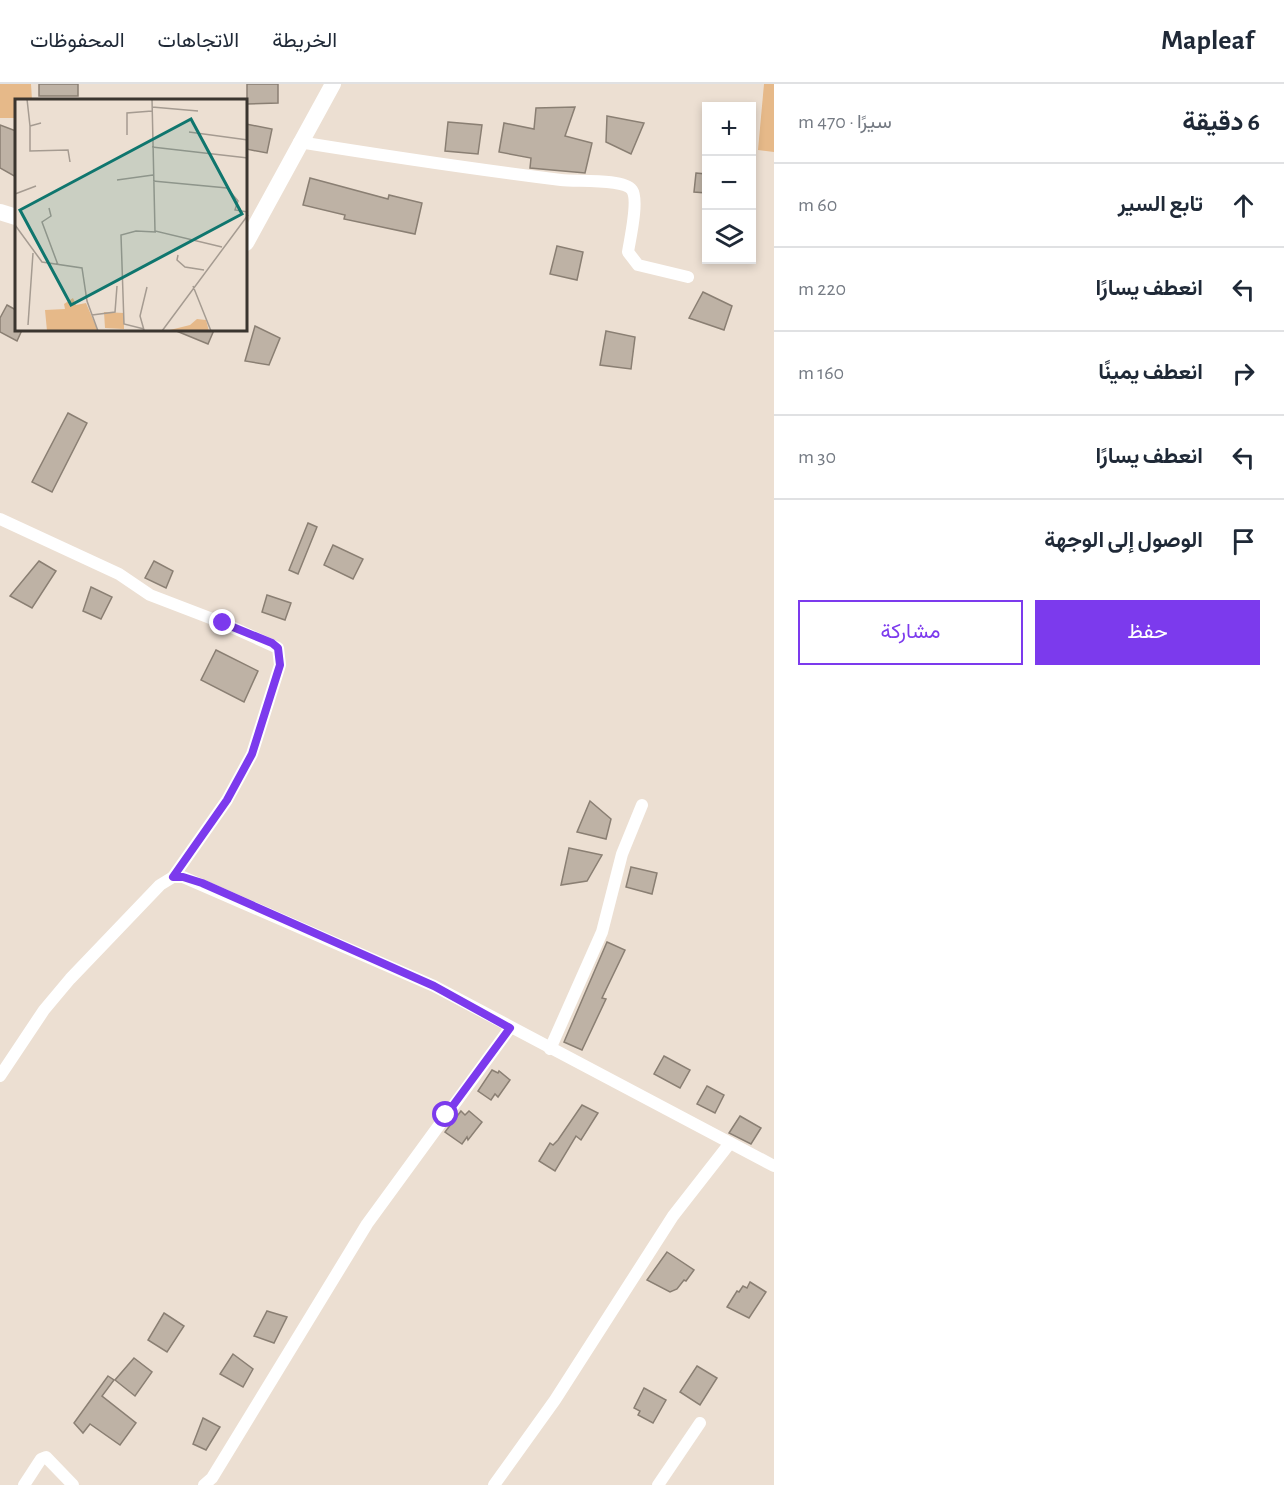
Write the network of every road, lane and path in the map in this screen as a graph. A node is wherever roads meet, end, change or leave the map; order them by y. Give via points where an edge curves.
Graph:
1 (333, 84) edge
2 (299, 142) junction
3 (0, 212) edge
4 (15, 217) edge
5 (248, 239) edge
6 (688, 277) dead end
7 (0, 519) edge
8 (642, 805) dead end
9 (173, 877) junction
10 (510, 1028) junction
11 (550, 1049) junction
12 (0, 1076) edge
13 (730, 1143) junction
14 (774, 1166) edge
15 (700, 1423) dead end
16 (24, 1485) edge
17 (73, 1485) edge
18 (204, 1485) edge
19 (494, 1485) edge
20 (658, 1485) edge

1 - 2 street
2 - 5 street
2 - 6 street via 563,180 622,183 632,190 635,199 628,252 632,260 638,265
3 - 4 street
7 - 9 street via 119,574 150,595 278,648 280,665 252,754 227,800
8 - 11 street via 622,854 602,932
9 - 10 street via 202,883 434,986
9 - 12 street via 160,885 70,979
10 - 11 street
10 - 18 street via 367,1224 212,1478
11 - 13 street
13 - 14 street
13 - 19 street via 673,1216 555,1400
15 - 20 street
16 - 17 street via 46,1457

